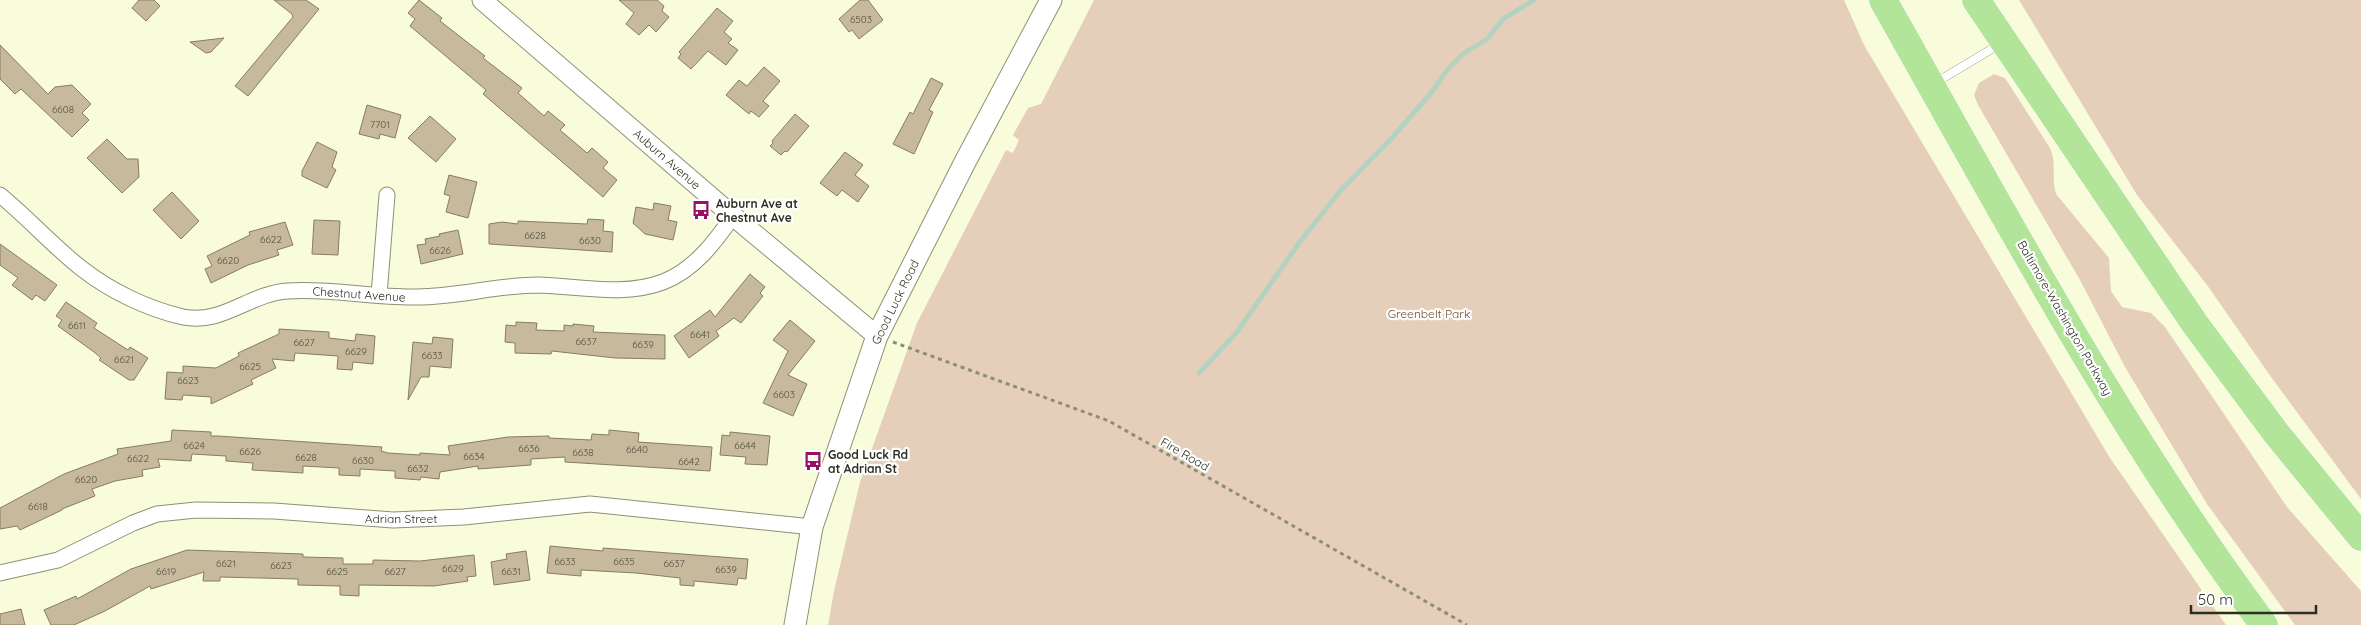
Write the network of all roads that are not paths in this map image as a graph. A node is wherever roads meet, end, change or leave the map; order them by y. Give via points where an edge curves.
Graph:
1 (482, 0) edge
2 (1051, 0) edge
3 (1883, 0) edge
4 (1976, 0) edge
5 (2004, 42) junction
6 (1931, 86) junction
7 (0, 195) edge
8 (387, 196) dead end
9 (733, 216) junction
10 (379, 295) junction
11 (877, 336) junction
12 (812, 527) junction
13 (2361, 537) edge
14 (0, 573) edge
15 (795, 625) edge
16 (2264, 625) edge

1 - 9 street, Auburn Avenue
2 - 11 main road, Good Luck Road
3 - 6 highway, Baltimore-Washington Parkway
4 - 5 highway
5 - 6 lane
5 - 13 highway via 2195,324 2276,434
6 - 16 highway, Baltimore-Washington Parkway via 2114,401 2179,504
7 - 10 street, Chestnut Avenue via 82,269 136,301 184,317 210,318 258,298 285,291 327,290
8 - 10 street
9 - 10 street, Chestnut Avenue via 717,239 688,267 649,287 624,290 536,285 418,297
9 - 11 street, Auburn Avenue
11 - 12 main road, Good Luck Road
12 - 14 street, Adrian Street via 590,504 464,517 393,520 274,511 196,510 157,514 58,560
12 - 15 main road, Good Luck Road

